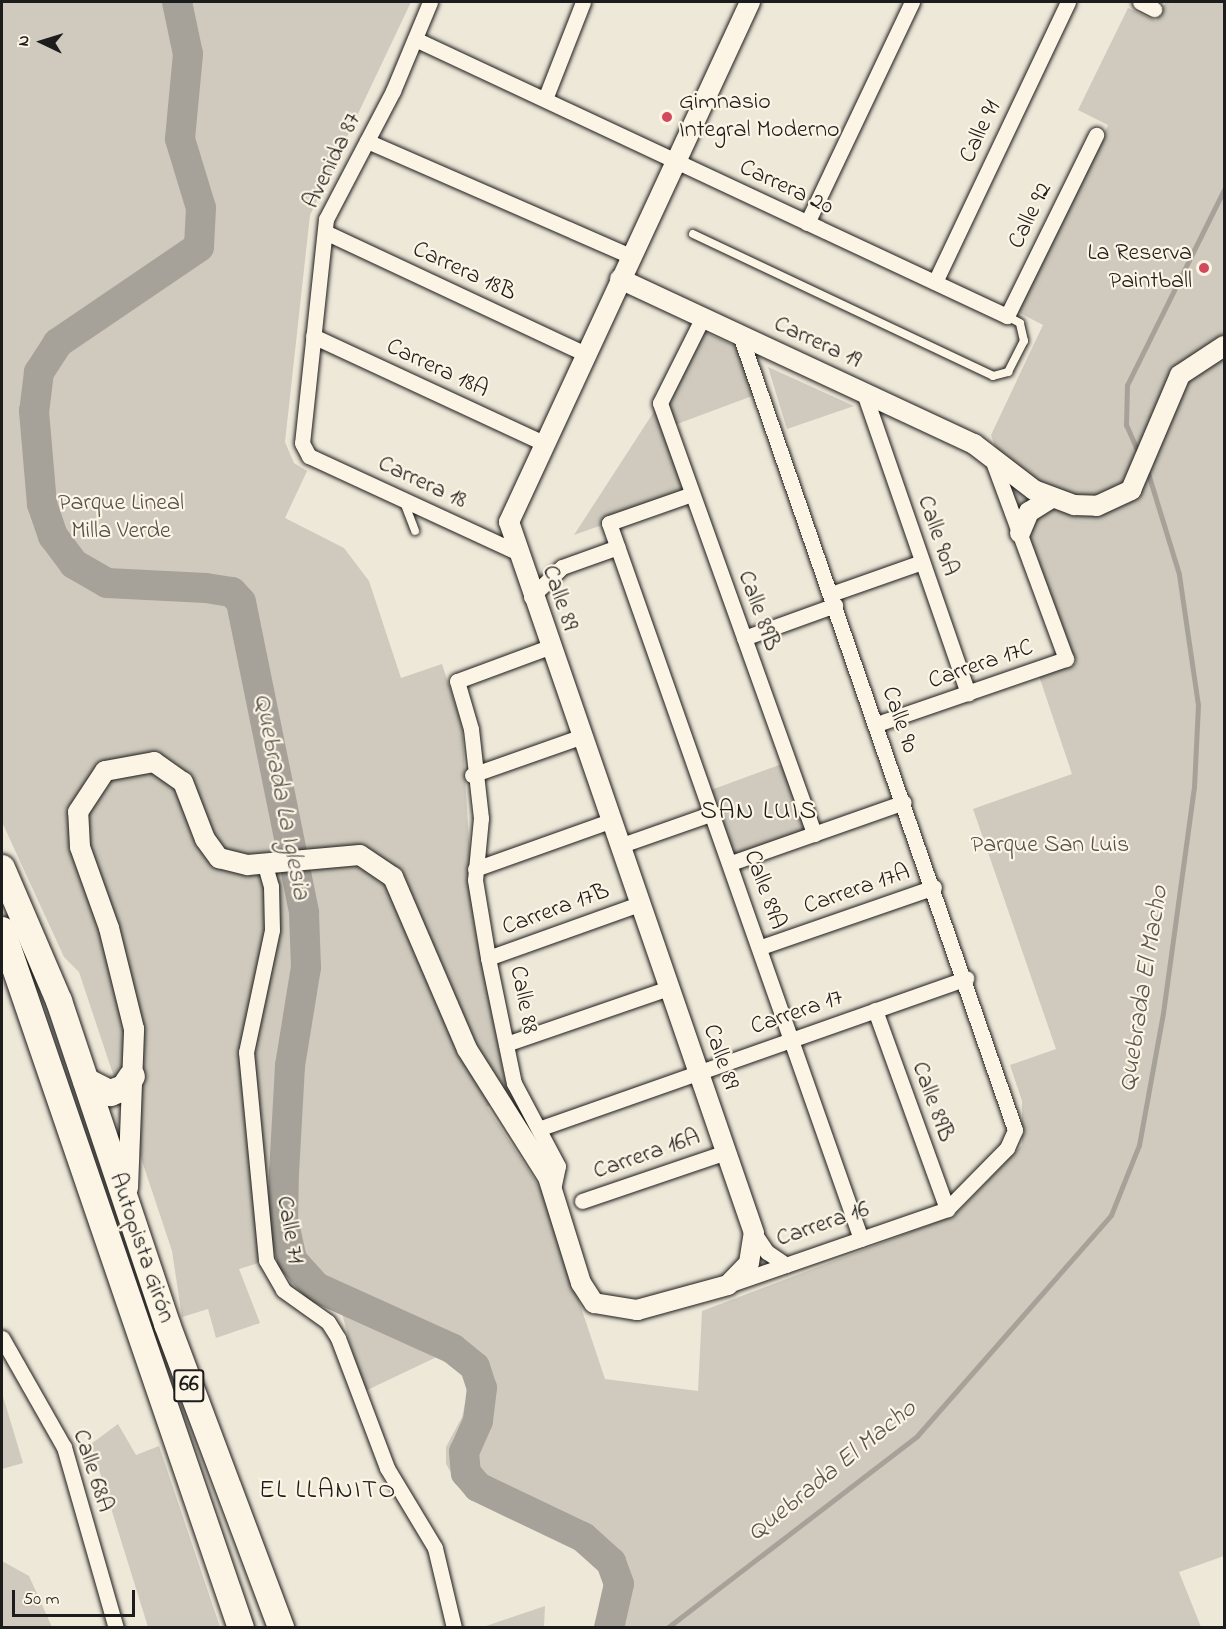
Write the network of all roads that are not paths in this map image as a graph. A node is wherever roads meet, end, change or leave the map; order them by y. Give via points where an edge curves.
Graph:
1 (430, 2) edge
2 (583, 2) edge
3 (734, 2) edge
4 (750, 2) edge
5 (912, 2) edge
6 (1068, 2) edge
7 (1140, 2) edge
8 (1156, 5) edge
9 (415, 39) junction
10 (545, 99) junction
11 (699, 109) junction
12 (1096, 135) dead end
13 (367, 141) junction
14 (675, 161) junction
15 (807, 223) junction
16 (325, 232) junction
17 (693, 234) dead end
18 (630, 256) junction
19 (620, 279) junction
20 (935, 282) junction
21 (1007, 316) junction
22 (703, 317) junction
23 (740, 335) junction
24 (313, 336) junction
25 (1224, 346) edge
26 (585, 354) junction
27 (864, 393) junction
28 (543, 443) junction
29 (309, 456) joint
30 (991, 456) junction
31 (692, 494) junction
32 (403, 499) junction
33 (1050, 499) junction
34 (415, 531) dead end
35 (1020, 533) junction
36 (618, 547) junction
37 (515, 551) junction
38 (922, 562) junction
39 (531, 597) junction
40 (833, 600) junction
41 (744, 638) junction
42 (549, 647) junction
43 (968, 693) junction
44 (877, 724) junction
45 (580, 737) junction
46 (472, 775) junction
47 (904, 802) junction
48 (713, 813) junction
49 (610, 821) junction
50 (814, 834) junction
51 (618, 846) junction
52 (272, 861) junction
53 (731, 863) junction
54 (2, 868) edge
55 (475, 869) junction
56 (934, 887) junction
57 (639, 904) junction
58 (2, 930) edge
59 (761, 947) junction
60 (489, 958) junction
61 (966, 978) junction
62 (669, 988) junction
63 (875, 1010) junction
64 (794, 1038) junction
65 (506, 1044) junction
66 (698, 1072) junction
67 (132, 1076) junction
68 (86, 1081) junction
69 (1015, 1119) joint
70 (541, 1128) junction
71 (105, 1142) junction
72 (726, 1152) junction
73 (90, 1180) junction
74 (553, 1189) junction
75 (582, 1201) dead end
76 (947, 1209) junction
77 (132, 1220) junction
78 (754, 1233) junction
79 (861, 1239) junction
80 (786, 1265) junction
81 (728, 1285) junction
82 (603, 1308) joint
83 (2, 1338) edge
84 (116, 1628) edge
85 (241, 1628) edge
86 (281, 1628) edge
87 (454, 1628) edge

1 - 9 street, Avenida 87
2 - 10 street
3 - 11 street
4 - 11 street, Calle 89
5 - 15 street
6 - 20 street, Calle 91
7 - 8 street
9 - 10 street, Carrera 20
9 - 13 street, Avenida 87
10 - 14 street, Carrera 20
11 - 14 street, Calle 89
12 - 21 street, Calle 92
13 - 16 street, Avenida 87 via 336,195
13 - 18 street
14 - 15 street, Carrera 20
14 - 18 street, Calle 89
15 - 20 street, Carrera 20
16 - 24 street, Avenida 87
16 - 26 street, Carrera 18B
17 - 21 lane via 993,376 1008,372 1024,341 1020,323
18 - 19 street, Calle 89
19 - 22 street, Carrera 19
19 - 26 street, Calle 89
20 - 21 street, Carrera 20
22 - 23 street, Carrera 19
22 - 31 street, Calle 89B via 660,403
23 - 27 street, Carrera 19
23 - 40 street, Calle 90
24 - 28 street, Carrera 18A
24 - 29 street, Avenida 87 via 302,434
25 - 33 street via 1180,375 1131,490 1097,506
26 - 28 street, Calle 89
27 - 30 street, Carrera 19
27 - 38 street, Calle 90A
28 - 37 street, Calle 89 via 511,513
29 - 32 street, Carrera 18
30 - 33 street, Carrera 19
30 - 35 street
31 - 36 street, Calle 89A via 609,523
31 - 41 street, Calle 89B
32 - 34 lane
32 - 37 street, Carrera 18
33 - 35 street via 1029,512
35 - 43 street, Carrera 17C via 1066,659
36 - 39 street via 562,567
36 - 48 street, Calle 89A
37 - 39 street, Calle 89
38 - 40 street
38 - 43 street, Calle 90A
39 - 42 street, Calle 89
40 - 41 street
40 - 44 street, Calle 90
41 - 50 street, Calle 89B
42 - 45 street, Calle 89
42 - 46 street, Calle 88 via 457,681 471,729
43 - 44 street, Carrera 17C
44 - 47 street, Calle 90
45 - 46 street
45 - 49 street, Calle 89
46 - 55 street, Calle 88 via 481,818
47 - 50 street
47 - 56 street, Calle 90
48 - 51 street
48 - 53 street, Calle 89A
49 - 51 street, Calle 89
49 - 55 street
50 - 53 street
51 - 57 street, Calle 89
52 - 67 street via 238,864 219,858 205,840 183,782 154,762 105,771 82,798 80,847 129,1002
52 - 74 street via 360,855 393,877 467,1049
52 - 87 street, Calle 71 via 272,930 246,1052 266,1260 283,1290 327,1322 338,1338 387,1468 435,1548
53 - 59 street, Calle 89A
54 - 68 highway, Autopista Girón / 66 via 59,1001
55 - 60 street, Calle 88
56 - 59 street, Carrera 17A
56 - 61 street, Calle 90
57 - 60 street, Carrera 17B
57 - 62 street, Calle 89
58 - 73 highway, Autopista Girón / 66
59 - 64 street, Calle 89A
60 - 65 street, Calle 88
61 - 63 street, Carrera 17
61 - 69 street, Calle 90
62 - 65 street
62 - 66 street, Calle 89
63 - 64 street, Carrera 17
63 - 76 street, Calle 89B
64 - 66 street, Carrera 17
64 - 79 street, Calle 89A
65 - 70 street, Calle 88 via 518,1095
66 - 70 street, Carrera 17
66 - 72 street, Calle 89
67 - 68 highway via 124,1088 110,1093
67 - 71 street via 124,1108
67 - 77 street via 127,1153
68 - 71 highway, Autopista Girón / 66
69 - 76 street, Carrera 16 via 1007,1148
70 - 74 street, Calle 88 via 558,1166
71 - 73 street
71 - 77 highway, Autopista Girón / 66
72 - 75 street, Carrera 16A
72 - 78 street, Calle 89
73 - 85 highway, Autopista Girón / 66
74 - 82 street, Calle 88 via 581,1283
76 - 79 street, Carrera 16
77 - 86 highway, Autopista Girón / 66
78 - 80 street, Calle 89 via 767,1252
78 - 81 street via 748,1263
79 - 80 street, Carrera 16
80 - 81 street, Carrera 16
81 - 82 street, Carrera 16 via 637,1310
83 - 84 street, Calle 68A via 64,1448

